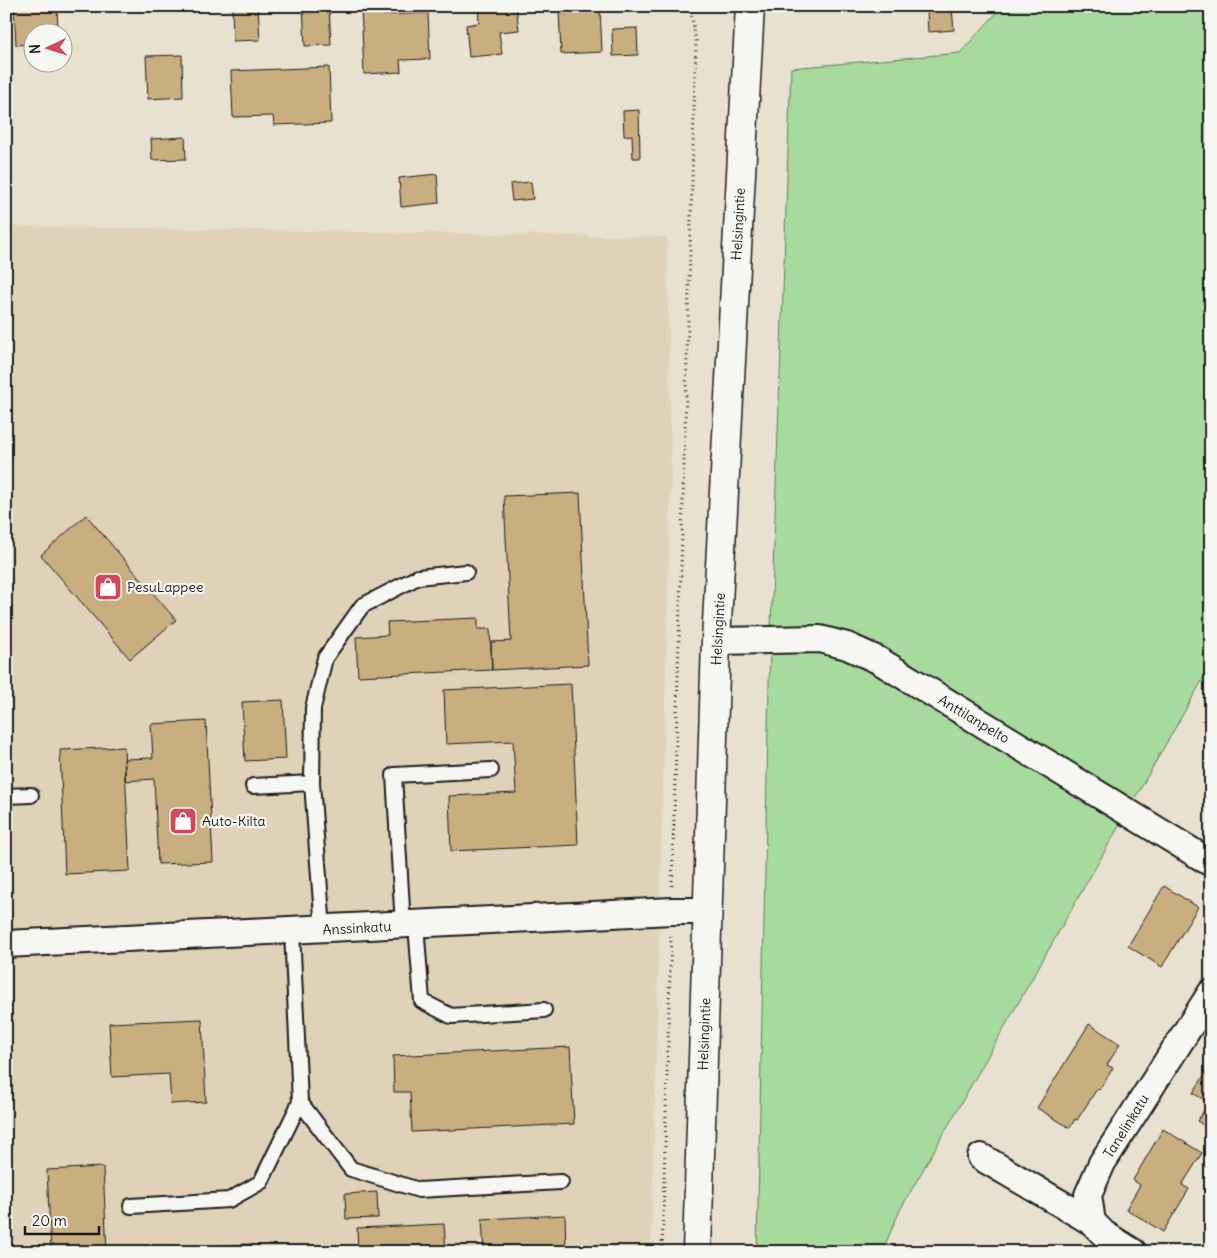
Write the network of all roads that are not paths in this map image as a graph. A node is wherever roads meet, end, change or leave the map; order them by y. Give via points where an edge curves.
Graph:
1 (750, 6) edge
2 (466, 572) dead end
3 (716, 641) junction
4 (491, 770) dead end
5 (312, 783) junction
6 (254, 786) dead end
7 (31, 795) dead end
8 (6, 796) edge
9 (1211, 863) edge
10 (708, 911) junction
11 (410, 925) junction
12 (323, 930) junction
13 (292, 931) junction
14 (6, 944) edge
15 (1211, 993) edge
16 (544, 1010) dead end
17 (300, 1102) junction
18 (981, 1157) dead end
19 (561, 1182) dead end
20 (131, 1206) dead end
21 (1092, 1222) junction
22 (697, 1252) edge
23 (1133, 1252) edge

1 - 3 main road, Helsingintie
2 - 5 lane via 418,577 362,606 325,658 313,708
3 - 9 street, Anttilanpelto via 820,639 847,646 878,660
3 - 10 main road, Helsingintie
4 - 11 lane via 394,775
5 - 6 lane
5 - 12 lane
7 - 8 lane
10 - 11 street, Anssinkatu
10 - 22 main road, Helsingintie
11 - 12 street, Anssinkatu
11 - 16 lane via 422,1001 451,1016
12 - 13 street, Anssinkatu
13 - 14 street, Anssinkatu
13 - 17 lane
15 - 21 street, Tanelinkatu via 1102,1163 1088,1195
17 - 19 lane via 351,1169 410,1188
17 - 20 lane via 260,1182 229,1200
18 - 21 street
21 - 23 street via 1104,1234

